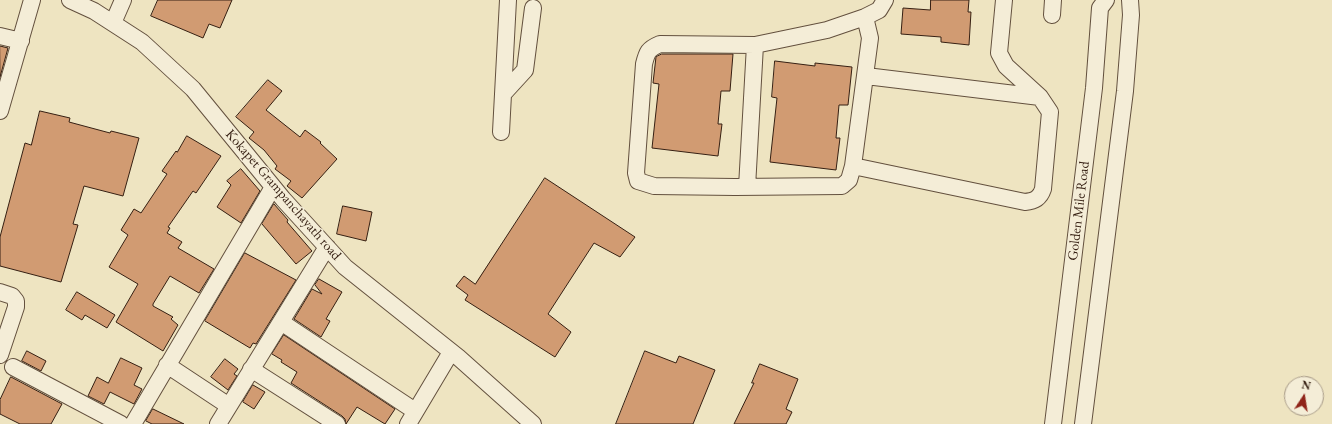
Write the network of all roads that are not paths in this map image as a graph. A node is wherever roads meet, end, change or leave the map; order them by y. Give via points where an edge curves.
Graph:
1 (22, 0) edge
2 (32, 0) edge
3 (70, 0) edge
4 (123, 0) edge
5 (508, 0) edge
6 (885, 0) edge
7 (1004, 0) edge
8 (1106, 0) edge
9 (1130, 0) edge
10 (527, 4) edge
11 (865, 17) junction
12 (113, 23) junction
13 (11, 39) edge
14 (755, 45) junction
15 (518, 64) dead end
16 (866, 76) junction
17 (503, 94) junction
18 (1040, 97) junction
19 (0, 111) edge
20 (501, 132) dead end
21 (853, 166) junction
22 (273, 187) junction
23 (747, 187) junction
24 (327, 247) junction
25 (0, 292) edge
26 (281, 322) junction
27 (451, 352) junction
28 (0, 355) edge
29 (167, 365) junction
30 (13, 368) dead end
31 (251, 369) junction
32 (225, 418) edge
33 (412, 418) edge
34 (121, 424) edge
35 (133, 424) edge
36 (337, 424) edge
37 (533, 424) edge
38 (1053, 424) edge
39 (1083, 424) edge

1 - 13 street
2 - 13 street
3 - 12 street, Kokapet Grampanchayath road
4 - 12 street
5 - 17 street
6 - 11 street via 879,10
7 - 18 street via 999,53 1006,66
8 - 38 street, Golden Mile Road via 1100,8 1094,88
9 - 39 street via 1125,91
10 - 15 street via 522,10
10 - 17 street via 525,70
11 - 14 street via 827,30
11 - 16 street via 870,38
12 - 22 street, Kokapet Grampanchayath road via 142,42 193,89
13 - 19 street
14 - 23 street
14 - 23 street via 660,44 652,47 646,54 644,64 636,173 638,180 654,186
16 - 18 street
16 - 21 street
17 - 20 street
18 - 21 street via 1050,112 1043,189 1040,196 1033,201 1013,200
21 - 23 street via 849,180 842,186
22 - 24 street, Kokapet Grampanchayath road
22 - 29 street
24 - 26 street
24 - 27 street, Kokapet Grampanchayath road via 345,267
25 - 28 street via 12,296 16,306
26 - 31 street
26 - 33 street
27 - 33 street
27 - 37 street, Kokapet Grampanchayath road
29 - 32 street
29 - 35 street
30 - 34 street
31 - 32 street
31 - 36 street

